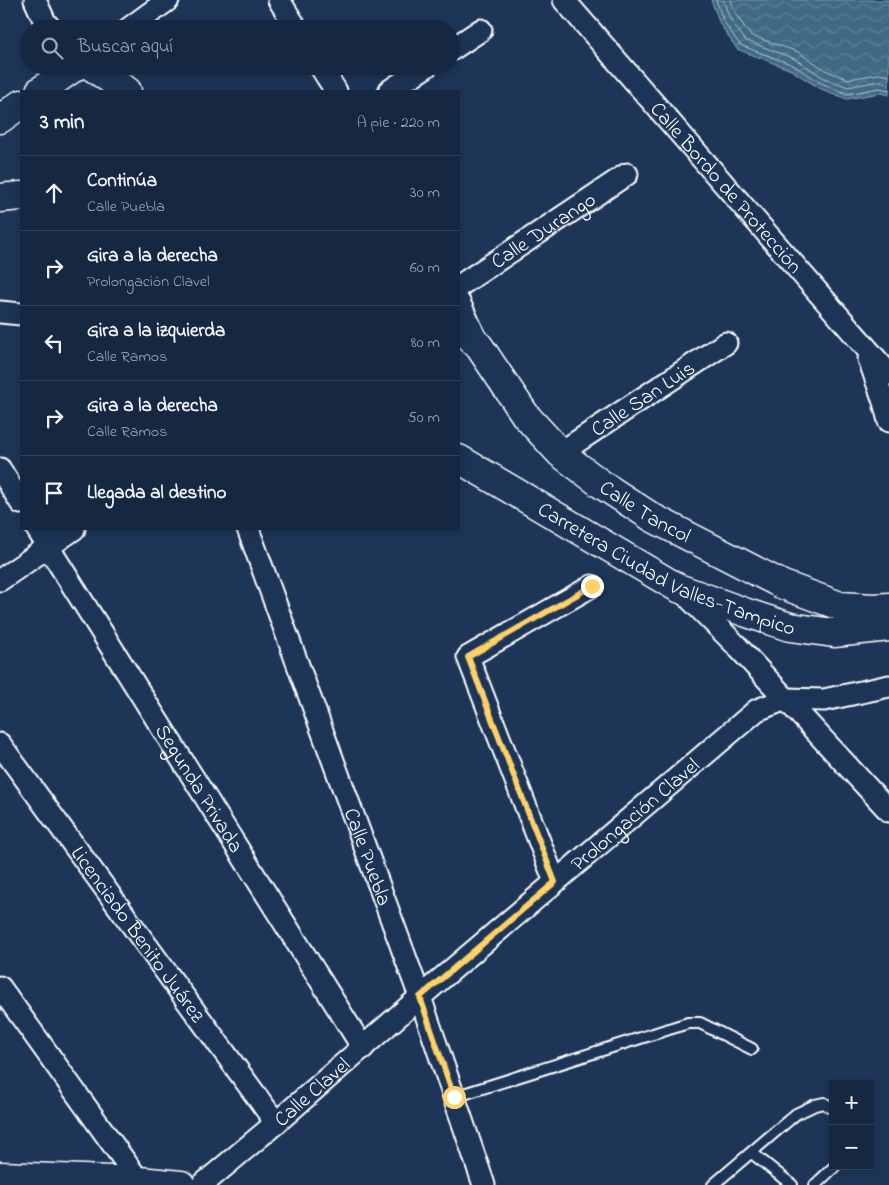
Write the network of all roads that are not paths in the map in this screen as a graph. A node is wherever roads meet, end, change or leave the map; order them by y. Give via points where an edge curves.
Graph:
1 (35, 0) edge
2 (168, 0) edge
3 (279, 0) edge
4 (564, 0) edge
5 (44, 20) edge
6 (140, 20) edge
7 (291, 20) edge
8 (481, 30) dead end
9 (460, 44) edge
10 (63, 75) edge
11 (104, 75) edge
12 (326, 75) edge
13 (413, 75) edge
14 (41, 90) edge
15 (126, 90) edge
16 (335, 90) edge
17 (391, 90) edge
18 (20, 105) edge
19 (0, 119) edge
20 (627, 174) dead end
21 (20, 196) edge
22 (0, 198) edge
23 (460, 285) edge
24 (460, 306) edge
25 (0, 312) edge
26 (20, 314) edge
27 (469, 337) edge
28 (726, 344) dead end
29 (864, 347) junction
30 (889, 374) edge
31 (889, 421) edge
32 (560, 453) junction
33 (460, 460) edge
34 (0, 469) edge
35 (20, 501) edge
36 (71, 530) edge
37 (248, 530) edge
38 (43, 538) edge
39 (0, 580) edge
40 (592, 586) dead end
41 (678, 588) junction
42 (889, 607) edge
43 (889, 627) edge
44 (889, 686) edge
45 (786, 699) junction
46 (0, 744) edge
47 (889, 811) edge
48 (555, 882) junction
49 (0, 987) edge
50 (420, 997) junction
51 (363, 1048) junction
52 (752, 1049) dead end
53 (454, 1097) junction
54 (829, 1106) edge
55 (276, 1123) junction
56 (752, 1153) junction
57 (831, 1170) edge
58 (0, 1176) edge
59 (139, 1182) junction
60 (181, 1185) edge
61 (202, 1185) edge
62 (484, 1185) edge
63 (713, 1185) edge
64 (792, 1185) edge
65 (815, 1185) edge

1 - 5 street
2 - 6 street
3 - 7 street
4 - 29 street, Calle Bordo de Protección
8 - 9 street
10 - 14 main road
11 - 15 main road
12 - 16 street
13 - 17 street
18 - 19 main road
20 - 23 street, Calle Durango
21 - 22 main road
24 - 27 street
25 - 26 street
27 - 32 main road, Calle Tancol via 526,416
28 - 32 street, Calle San Luis
29 - 30 street, Calle Bordo de Protección
29 - 31 street
32 - 42 main road, Calle Tancol via 654,518 783,585 840,606
33 - 41 main road, Carretera Ciudad Valles-Tampico
34 - 35 street
36 - 38 street
37 - 50 street, Calle Puebla
38 - 39 street
38 - 51 street, Segunda Privada
40 - 48 street via 468,657
41 - 43 main road, Carretera Ciudad Valles-Tampico via 790,627 834,633
41 - 45 street
44 - 45 street via 824,700
45 - 47 street
45 - 48 street, Prolongación Clavel via 757,710
46 - 55 street, Licenciado Benito Juárez
48 - 50 street, Prolongación Clavel
49 - 59 street
50 - 51 street, Calle Clavel
50 - 53 street, Calle Puebla
51 - 55 street, Calle Clavel
52 - 53 lane via 700,1023 688,1023
53 - 62 street, Calle Puebla
54 - 56 lane via 824,1103 814,1105 796,1114
55 - 61 street, Calle Clavel
56 - 63 lane
56 - 64 lane
57 - 65 lane
58 - 59 main road
59 - 60 main road

